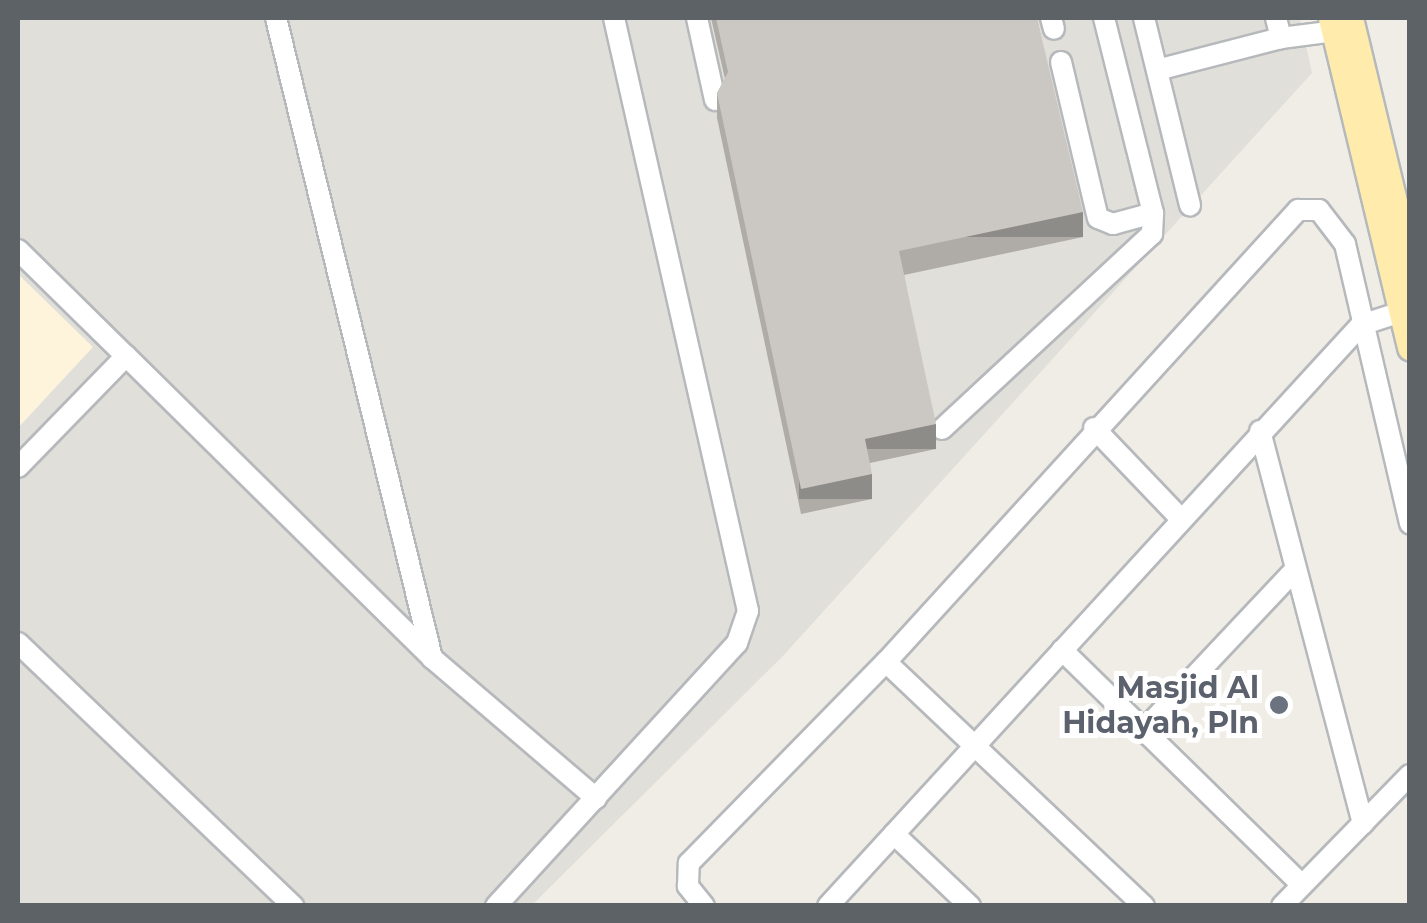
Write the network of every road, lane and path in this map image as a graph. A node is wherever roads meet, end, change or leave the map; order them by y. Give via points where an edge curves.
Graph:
1 (276, 18) edge
2 (614, 18) edge
3 (697, 18) edge
4 (1104, 18) edge
5 (1144, 18) edge
6 (1339, 22) edge
7 (1279, 28) edge
8 (1061, 62) dead end
9 (1157, 70) junction
10 (715, 100) edge
11 (1190, 205) dead end
12 (1153, 213) junction
13 (18, 250) edge
14 (1410, 268) edge
15 (1402, 312) junction
16 (1361, 324) junction
17 (1410, 348) edge
18 (126, 356) junction
19 (1094, 428) junction
20 (942, 429) dead end
21 (1260, 432) junction
22 (18, 468) edge
23 (1178, 516) junction
24 (1410, 524) edge
25 (1296, 570) junction
26 (18, 643) edge
27 (1062, 650) junction
28 (432, 658) junction
29 (886, 662) junction
30 (1144, 730) junction
31 (976, 745) junction
32 (1410, 775) edge
33 (596, 798) junction
34 (1364, 824) junction
35 (894, 834) junction
36 (1301, 884) junction
37 (293, 906) edge
38 (496, 906) edge
39 (704, 906) edge
40 (828, 906) edge
41 (970, 906) edge
42 (1144, 906) edge
43 (1282, 906) edge

1 - 28 street
2 - 33 street via 748,610 738,644
3 - 10 street
4 - 12 street
5 - 9 street
6 - 7 street
6 - 14 main road
6 - 15 main road
7 - 9 street
8 - 12 street via 1098,218 1113,224
9 - 11 street
12 - 20 street via 1141,251
13 - 18 street
15 - 16 street
15 - 17 main road
16 - 19 street via 1338,232 1318,210 1298,210
16 - 21 street
16 - 24 street
18 - 22 street
18 - 28 street
19 - 23 street
19 - 29 street
21 - 23 street
21 - 25 street
23 - 27 street
25 - 30 street
25 - 34 street
26 - 37 street
27 - 30 street
27 - 31 street
28 - 33 street
29 - 31 street
29 - 39 street via 689,863 688,886
30 - 36 street
31 - 35 street
31 - 42 street
32 - 34 street
33 - 38 street
34 - 36 street
35 - 40 street
35 - 41 street
36 - 43 street

